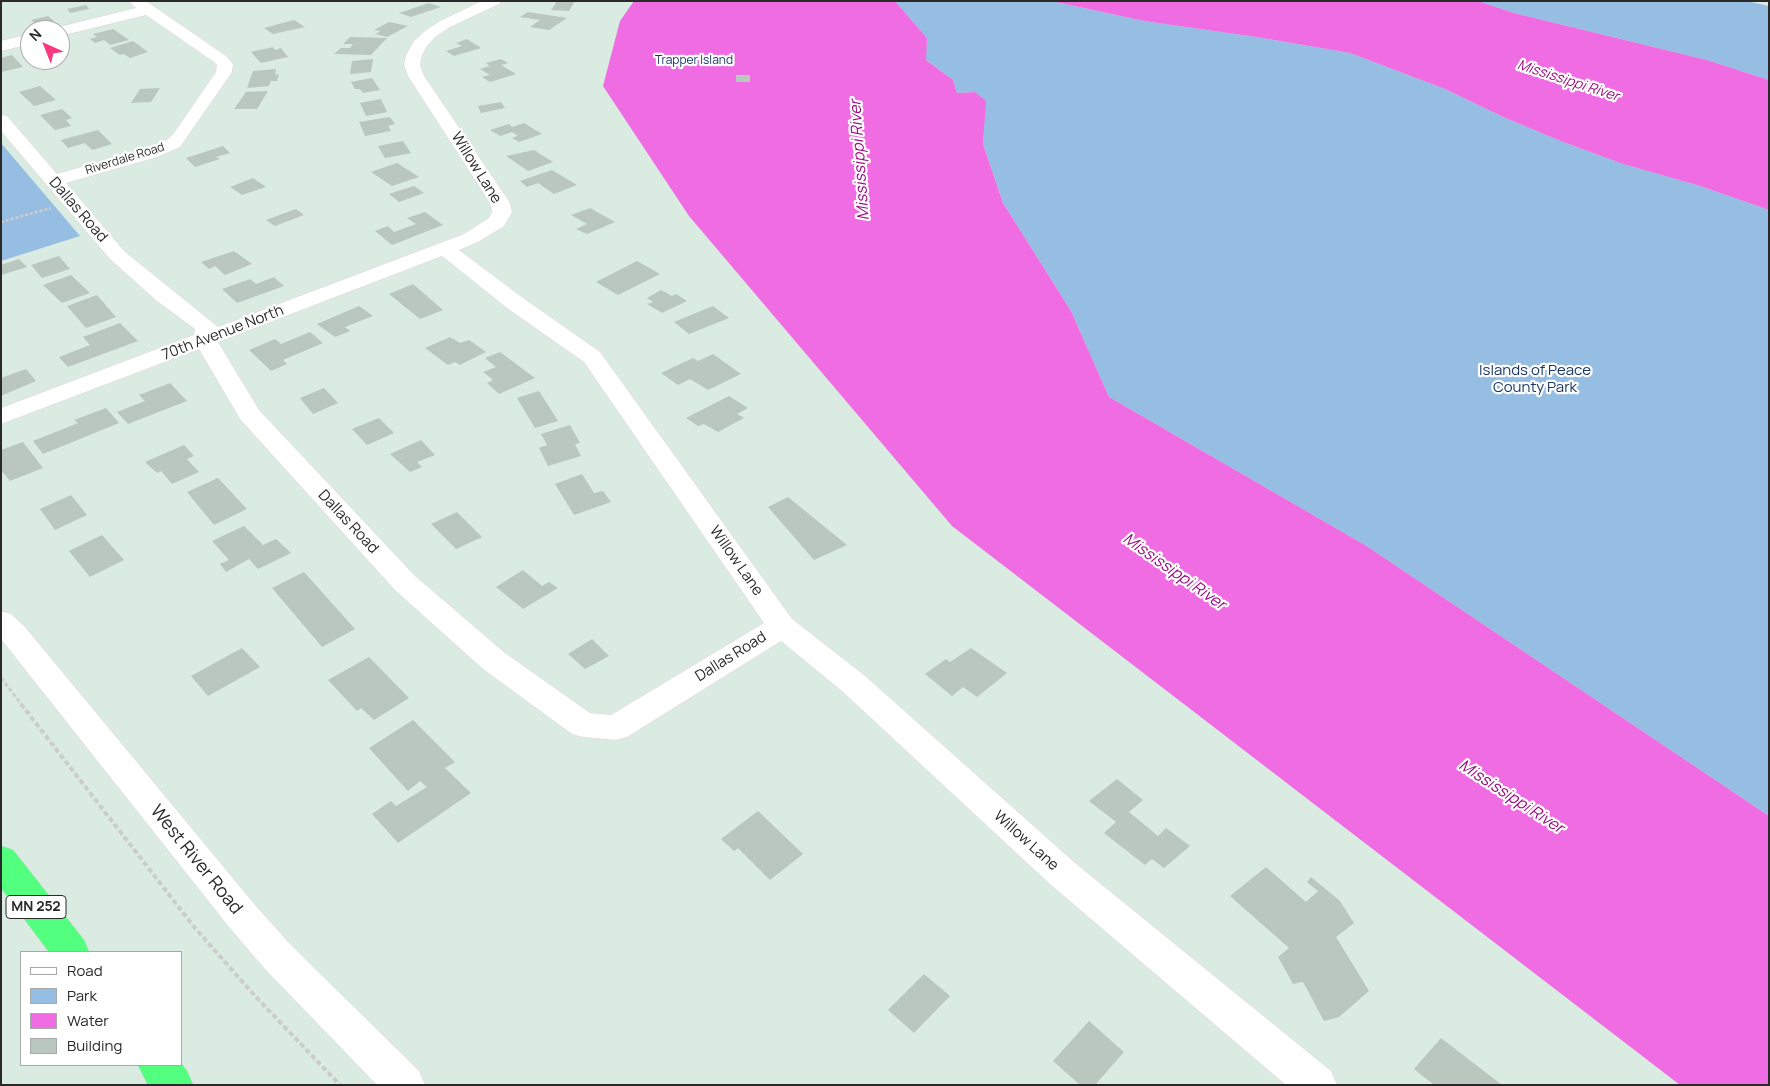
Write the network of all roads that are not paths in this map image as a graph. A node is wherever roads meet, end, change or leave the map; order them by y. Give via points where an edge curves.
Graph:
1 (494, 1) edge
2 (142, 5) edge
3 (70, 28) edge
4 (20, 41) edge
5 (1, 46) edge
6 (1, 120) edge
7 (52, 181) junction
8 (444, 249) junction
9 (204, 340) junction
10 (1, 417) edge
11 (1, 621) edge
12 (782, 626) junction
13 (1, 861) edge
14 (70, 951) edge
15 (159, 1066) edge
16 (173, 1085) edge
17 (405, 1085) edge
18 (1317, 1085) edge

1 - 8 street, Willow Lane via 430,34 414,55 412,65 416,76 500,203 502,212 497,222 486,231
2 - 3 street
2 - 7 street, Riverdale Road via 220,58 225,64 224,72 174,143 152,153
4 - 5 street
6 - 7 street, Dallas Road
7 - 9 street, Dallas Road via 117,255 206,327
8 - 9 street, 70th Avenue North
8 - 12 street, Willow Lane via 592,357
9 - 10 street, 70th Avenue North
9 - 12 street, Dallas Road via 249,414 405,583 494,661 583,725 616,728
11 - 17 street, West River Road via 242,916 277,956
12 - 18 street, Willow Lane via 853,683 1063,874
13 - 14 highway, MN 252
15 - 16 highway

